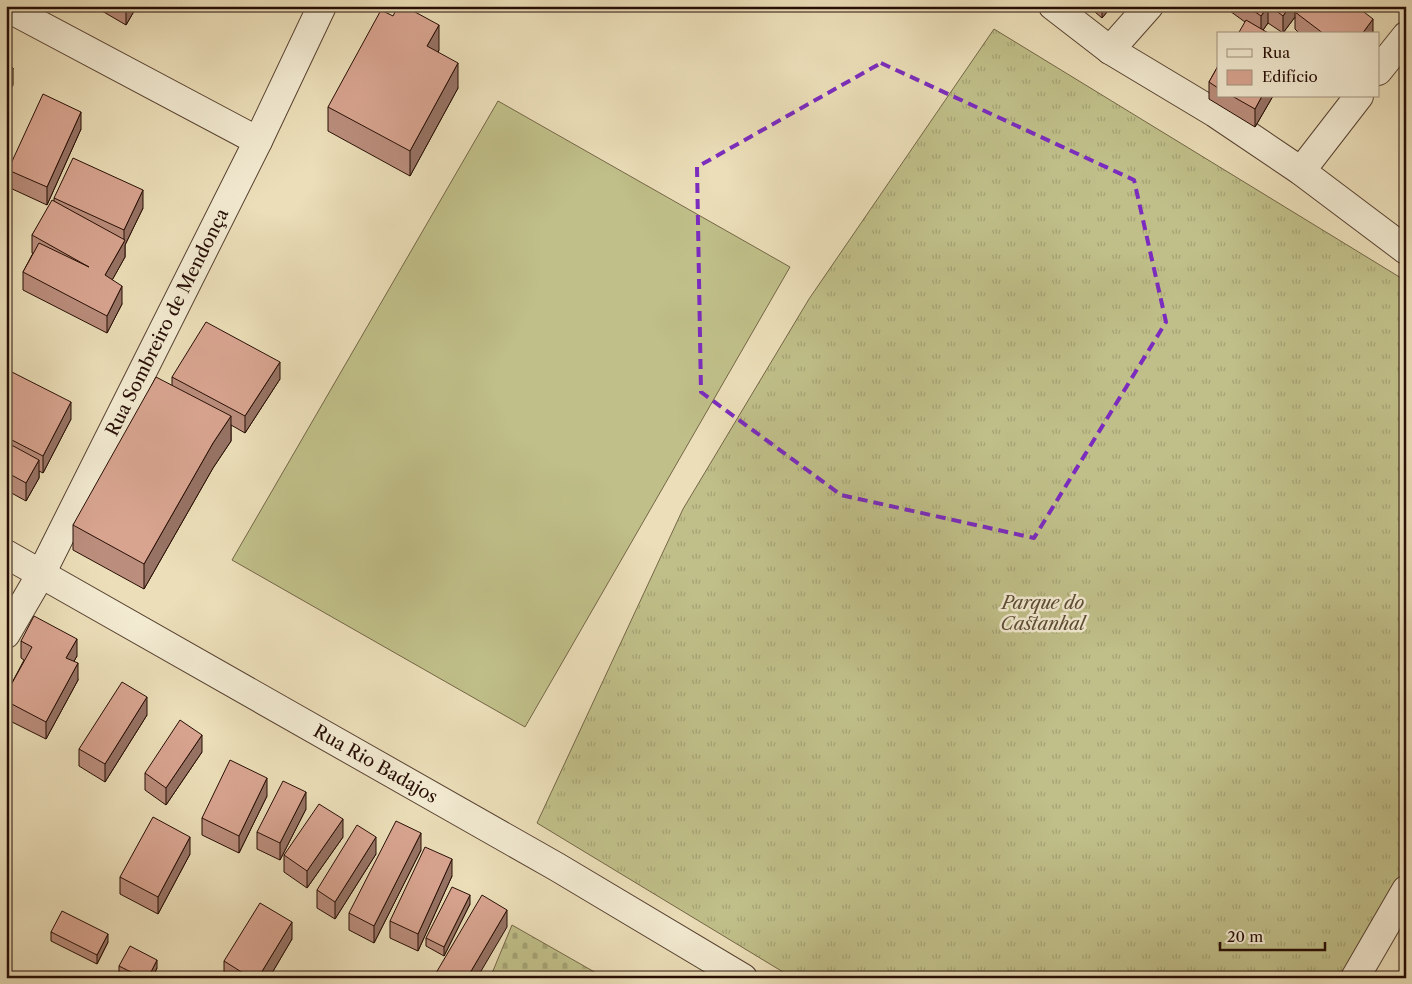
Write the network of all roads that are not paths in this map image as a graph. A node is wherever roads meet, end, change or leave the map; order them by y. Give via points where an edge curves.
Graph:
1 (322, 6) edge
2 (1053, 6) edge
3 (1149, 6) edge
4 (6, 7) edge
5 (1406, 36) edge
6 (1110, 50) junction
7 (1380, 68) edge
8 (1357, 98) edge
9 (258, 141) junction
10 (1301, 171) junction
11 (1406, 250) edge
12 (6, 554) edge
13 (41, 574) junction
14 (6, 634) edge
15 (1406, 890) edge
16 (743, 978) edge
17 (1355, 978) edge

1 - 9 street, Rua Sombreiro de Mendonça
2 - 6 street
3 - 6 street
4 - 9 street
5 - 7 street
6 - 10 street via 1215,113
8 - 10 street
9 - 13 street, Rua Sombreiro de Mendonça
10 - 11 street
12 - 13 street, Rua Rio Badajos
13 - 14 street, Rua Sombreiro de Mendonça
13 - 16 street, Rua Rio Badajos via 557,867
15 - 17 street

